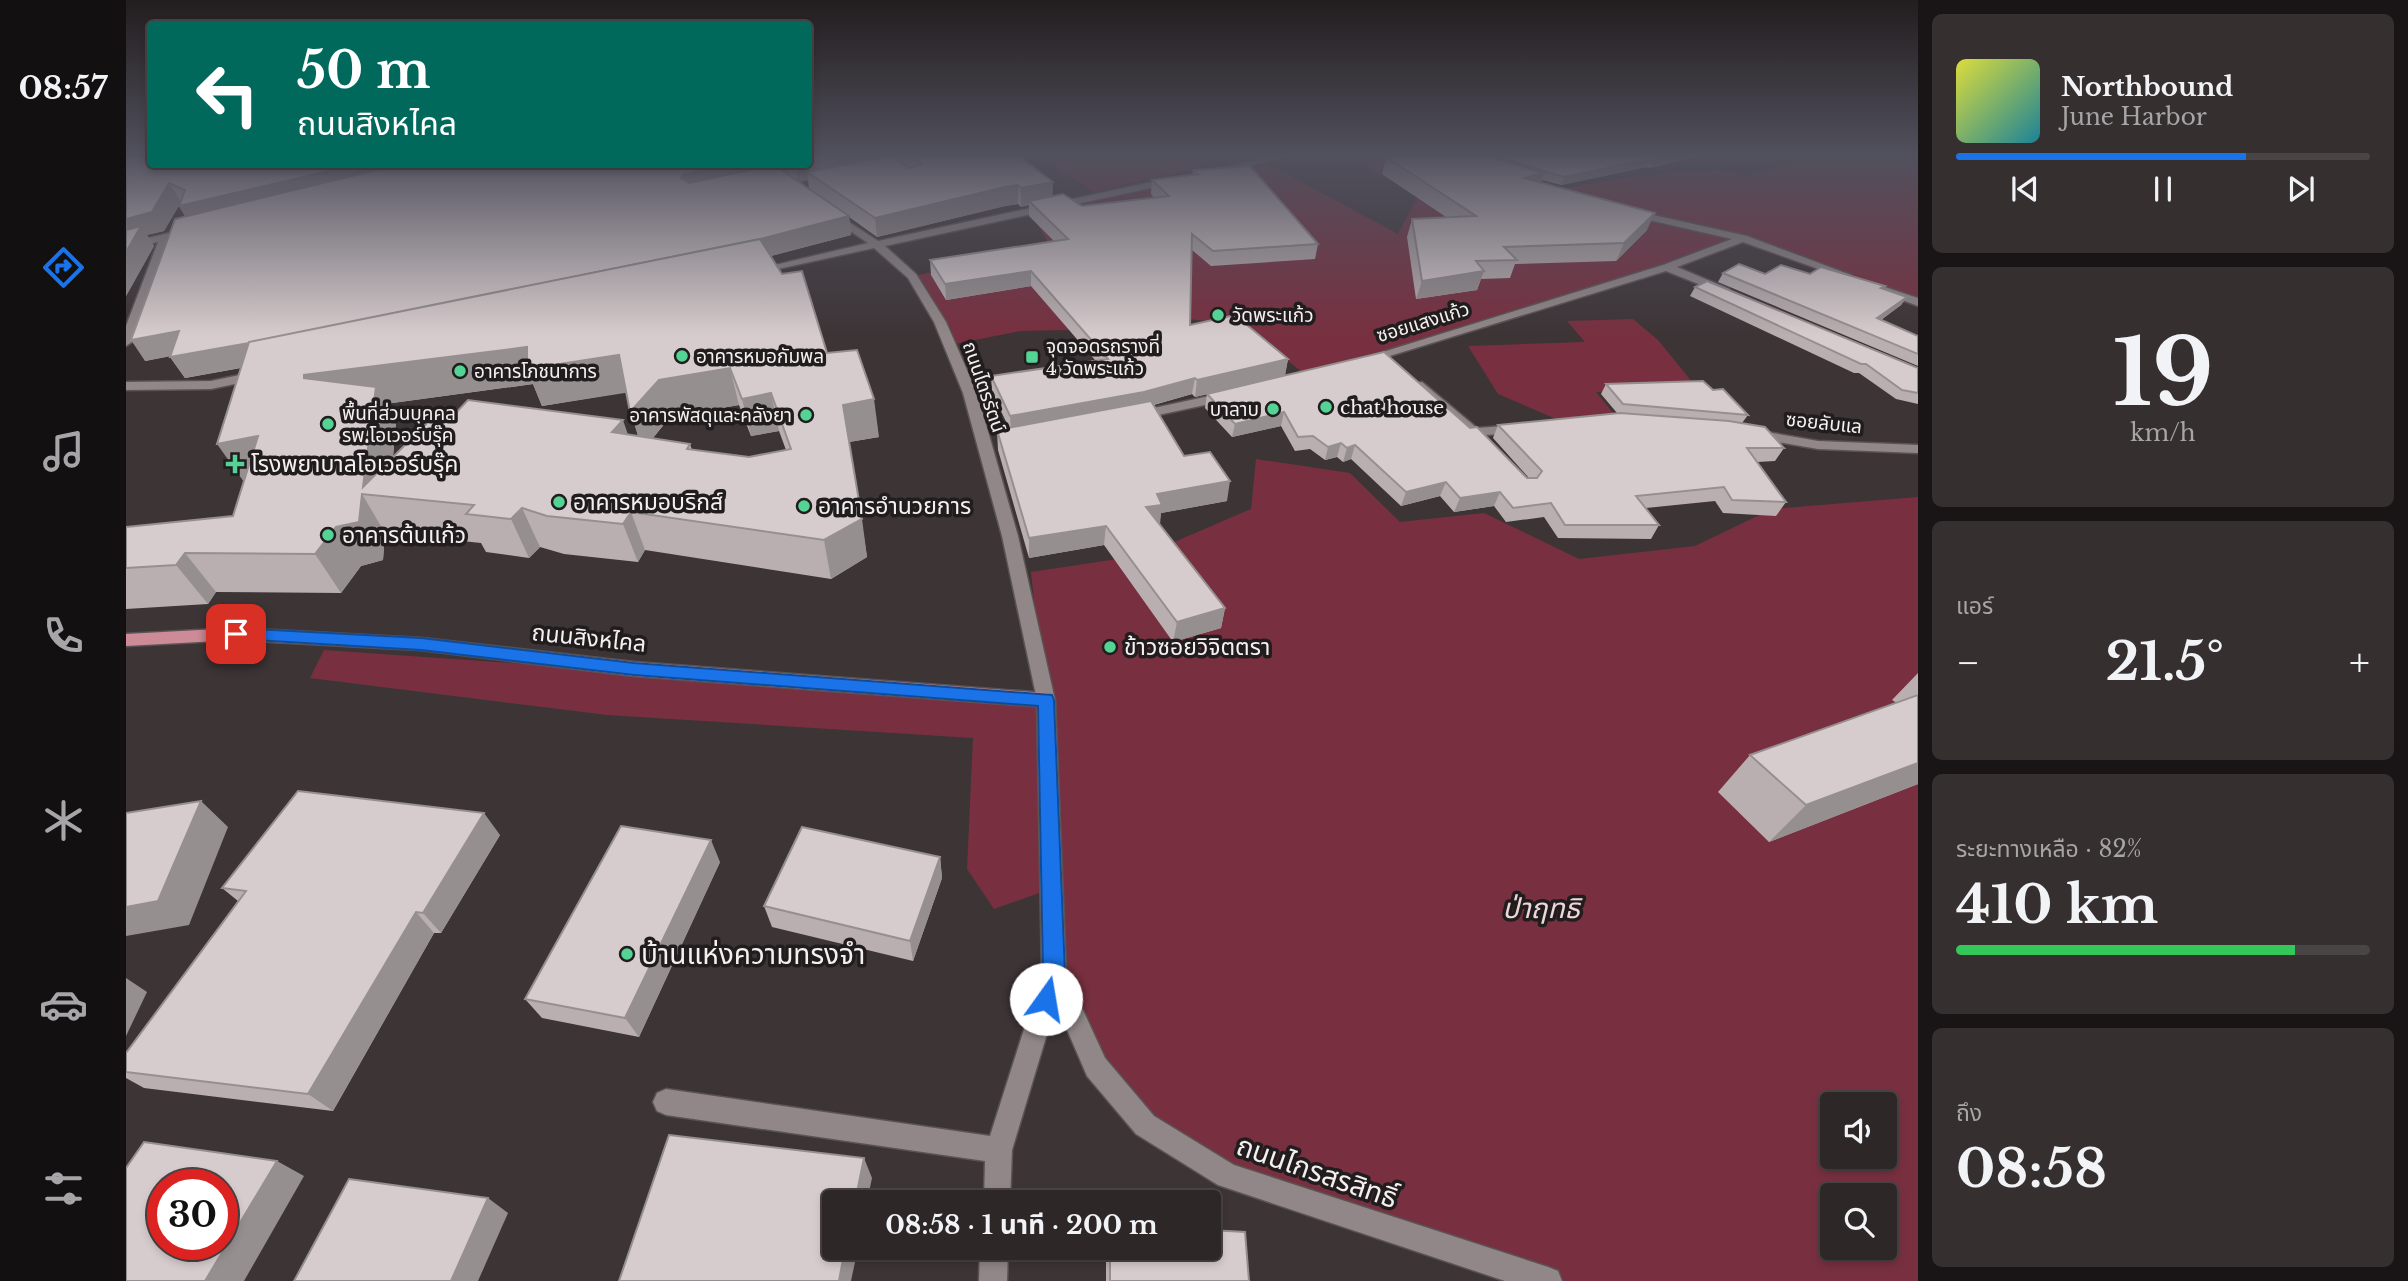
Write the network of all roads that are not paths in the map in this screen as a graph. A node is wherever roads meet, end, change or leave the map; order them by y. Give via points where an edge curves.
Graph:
1 (835, 216) edge
2 (1014, 216) edge
3 (1646, 216) edge
4 (201, 228) edge
5 (165, 237) junction
6 (1743, 238) junction
7 (126, 246) edge
8 (877, 246) junction
9 (1667, 267) junction
10 (745, 273) edge
11 (1855, 279) edge
12 (1868, 284) edge
13 (1742, 299) edge
14 (1918, 302) edge
15 (126, 342) edge
16 (1348, 365) edge
17 (266, 374) edge
18 (1415, 380) edge
19 (126, 386) edge
20 (1236, 394) edge
21 (1121, 419) edge
22 (1530, 428) edge
23 (1733, 430) edge
24 (1475, 432) junction
25 (1918, 449) edge
26 (1492, 450) edge
27 (126, 640) edge
28 (1046, 700) junction
29 (1054, 973) junction
30 (666, 1102) dead end
31 (999, 1150) junction
32 (997, 1190) edge
33 (994, 1260) edge
34 (993, 1281) edge
35 (1548, 1281) edge

1 - 8 street, ถนนไตรรัตน์
2 - 8 street
3 - 6 street
4 - 5 street
5 - 7 street
5 - 15 street
6 - 9 street, ซอยแสงแก้ว
6 - 11 street
8 - 10 street
8 - 28 street, ถนนไตรรัตน์ via 912,276 940,322 991,443
9 - 13 street
9 - 16 street, ซอยแสงแก้ว via 1390,359
12 - 14 street
17 - 19 street via 211,385
18 - 24 street
20 - 21 street
22 - 24 street
23 - 25 street, ซอยลับแล via 1818,445
24 - 26 street
27 - 28 main road, ถนนสิงหไคล via 236,634 421,644 634,669
28 - 29 street, ถนนไกรสรสิทธิ์
29 - 31 street
29 - 35 street, ถนนไกรสรสิทธิ์ via 1096,1067 1145,1125 1227,1176
30 - 31 street
31 - 32 street
33 - 34 street

